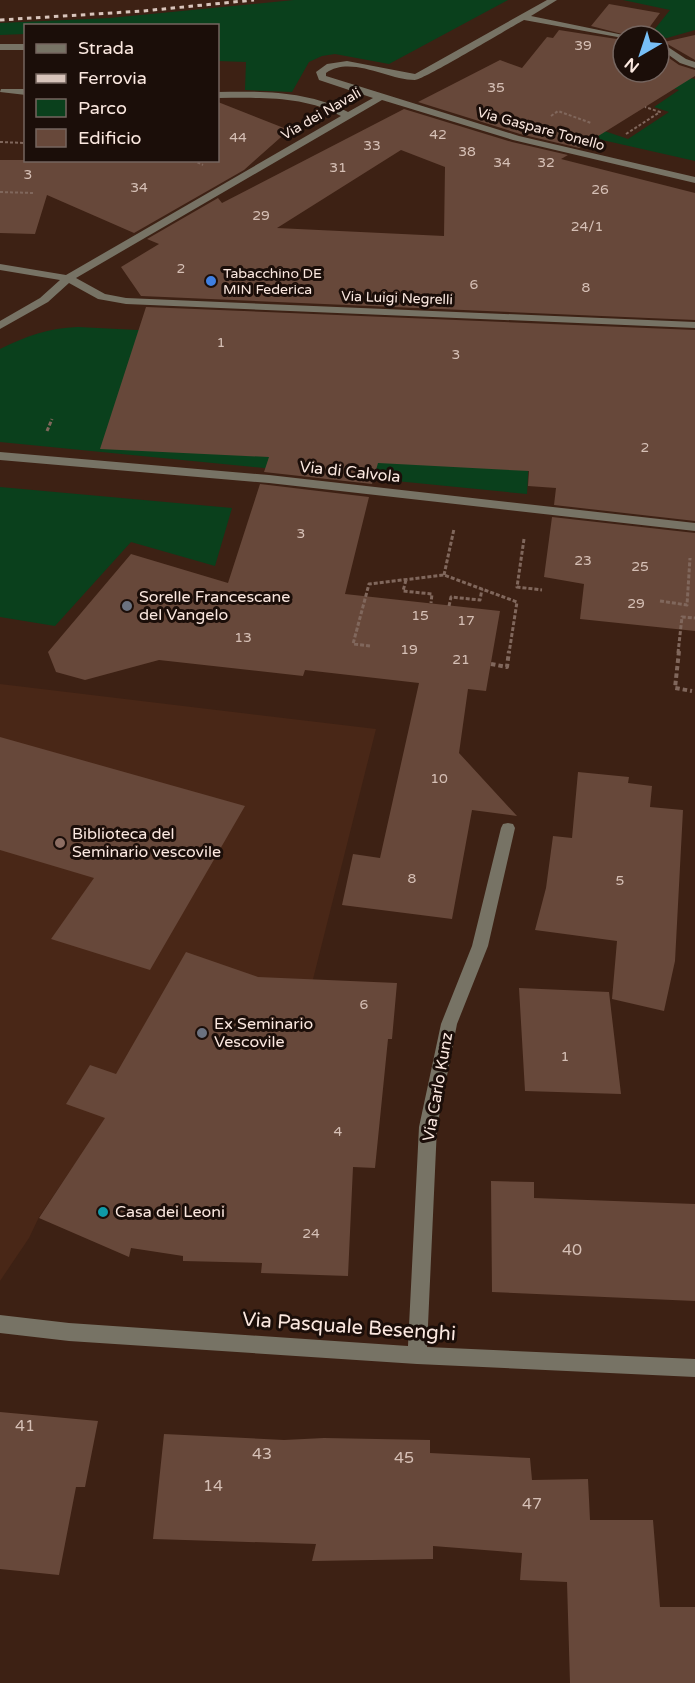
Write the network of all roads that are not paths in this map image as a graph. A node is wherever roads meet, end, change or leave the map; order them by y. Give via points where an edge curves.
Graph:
1 (553, 0) edge
2 (524, 17) junction
3 (611, 34) edge
4 (0, 47) edge
5 (24, 47) edge
6 (671, 53) edge
7 (695, 65) edge
8 (3, 91) dead end
9 (24, 92) edge
10 (219, 94) edge
11 (381, 97) junction
12 (347, 116) junction
13 (695, 180) edge
14 (0, 267) edge
15 (68, 278) junction
16 (695, 325) edge
17 (0, 326) edge
18 (0, 456) edge
19 (695, 527) edge
20 (508, 828) dead end
21 (0, 1323) edge
22 (417, 1355) junction
23 (695, 1368) edge

1 - 2 street, Via dei Navali
2 - 3 street
2 - 11 street, Via dei Navali via 416,77 347,64 330,65 321,72 322,78
4 - 5 street
6 - 7 street
8 - 9 street
10 - 12 street via 317,101
11 - 12 street, Via dei Navali
11 - 13 street, Via Gaspare Tonello via 516,138
12 - 15 street, Via dei Navali
14 - 15 street
15 - 16 street, Via Luigi Negrelli via 102,297 126,302
15 - 17 street, Via dei Navali via 44,300
18 - 19 street, Via di Calvola via 269,479
20 - 22 street, Via Carlo Kunz via 480,946 449,1023 428,1127
21 - 22 street, Via Pasquale Besenghi via 69,1332
22 - 23 street, Via Pasquale Besenghi

